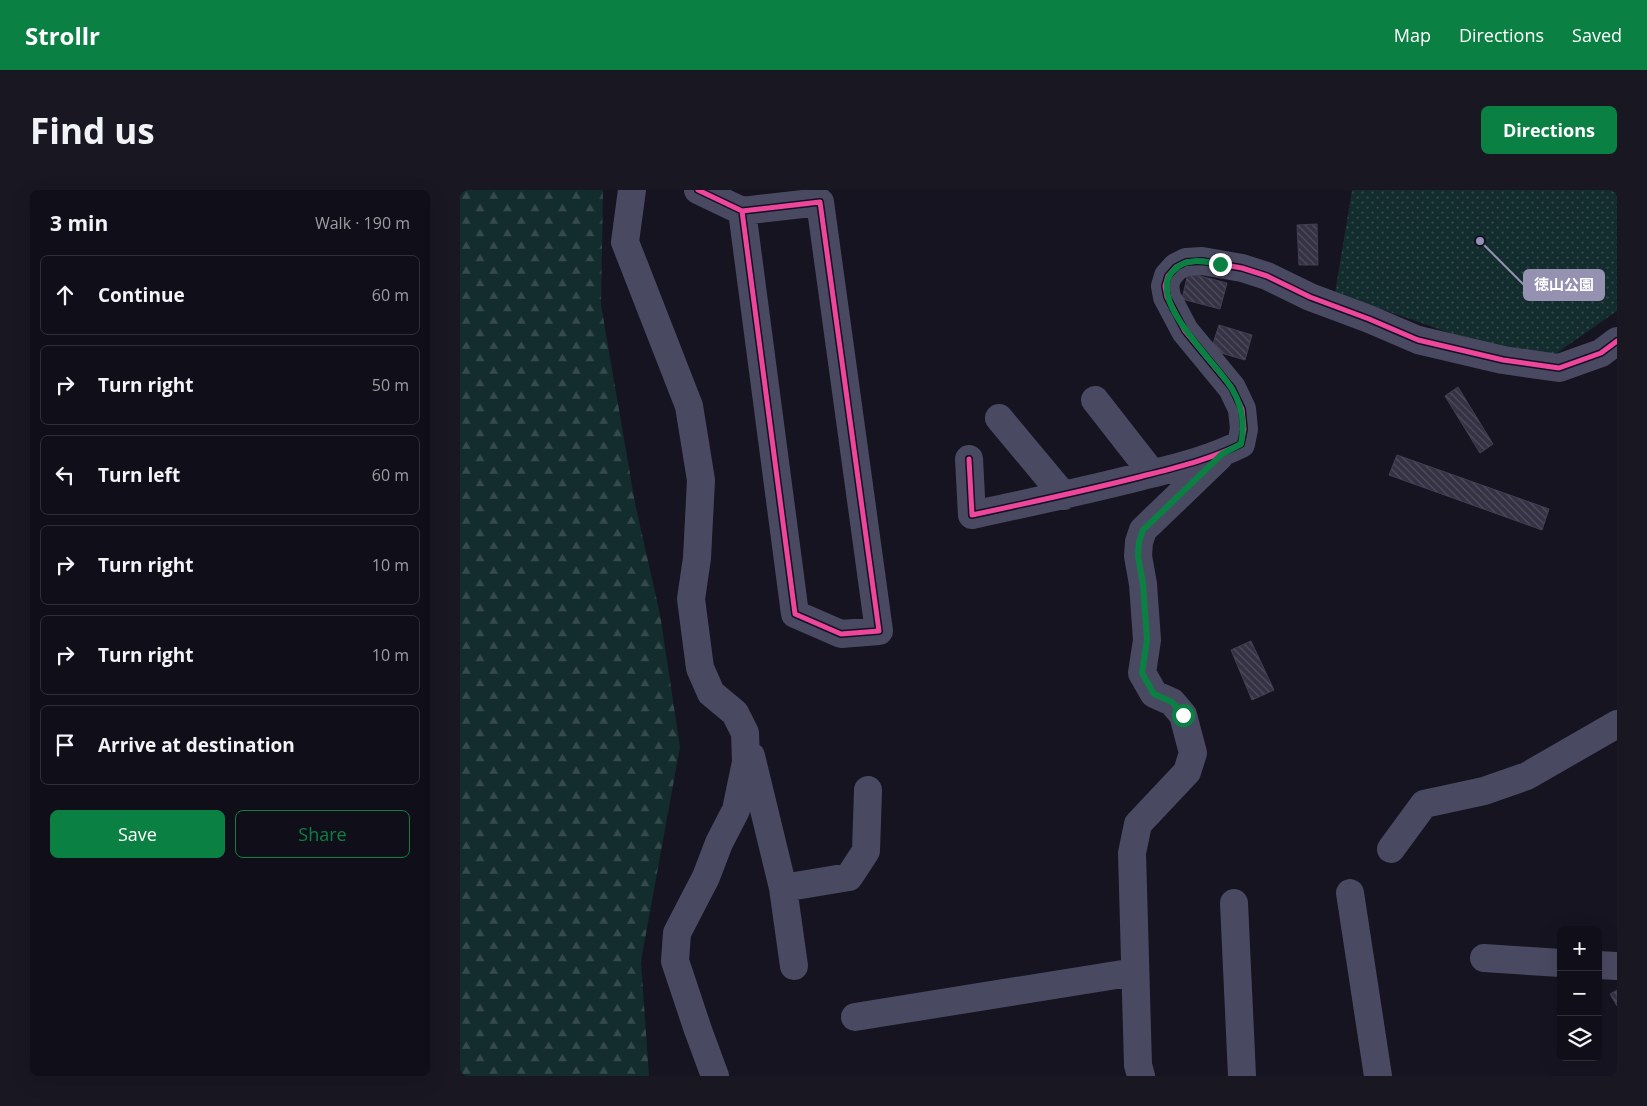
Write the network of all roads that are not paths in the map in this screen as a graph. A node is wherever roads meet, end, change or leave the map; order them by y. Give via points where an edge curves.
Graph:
1 (632, 190) edge
2 (698, 190) edge
3 (742, 211) junction
4 (1617, 340) edge
5 (1095, 400) dead end
6 (999, 418) dead end
7 (1222, 454) junction
8 (969, 459) dead end
9 (1152, 474) junction
10 (1064, 496) junction
11 (1617, 724) edge
12 (745, 733) junction
13 (868, 790) dead end
14 (1391, 849) dead end
15 (783, 888) junction
16 (1350, 893) dead end
17 (1234, 903) dead end
18 (1484, 958) dead end
19 (1557, 963) edge
20 (1602, 965) edge
21 (794, 966) dead end
22 (1617, 966) edge
23 (1135, 972) junction
24 (855, 1017) dead end
25 (715, 1076) edge
26 (1141, 1076) edge
27 (1242, 1076) edge
28 (1378, 1076) edge

1 - 12 street via 625,242 689,406 701,480 692,599 700,668 711,693 735,713
2 - 3 street
3 - 3 street via 820,202 879,631 841,634 795,614
4 - 7 street via 1601,352 1559,368 1503,360 1418,340 1242,268 1202,261 1186,262 1168,276 1165,286 1167,297 1185,330 1232,388 1242,409 1244,429 1241,444
5 - 9 street
6 - 10 street
7 - 9 street
7 - 23 street via 1143,530 1139,542 1147,640 1142,673 1154,694 1172,702 1183,715 1193,753 1187,772 1138,824 1132,853
8 - 10 street via 972,515
9 - 10 street
11 - 14 street via 1527,776 1484,791 1424,804
12 - 15 street
12 - 25 street via 746,762 736,810 677,933 675,961
13 - 15 street via 866,851 849,877
15 - 21 street
16 - 28 street
17 - 27 street
18 - 19 street
20 - 22 street
23 - 24 street
23 - 26 street

